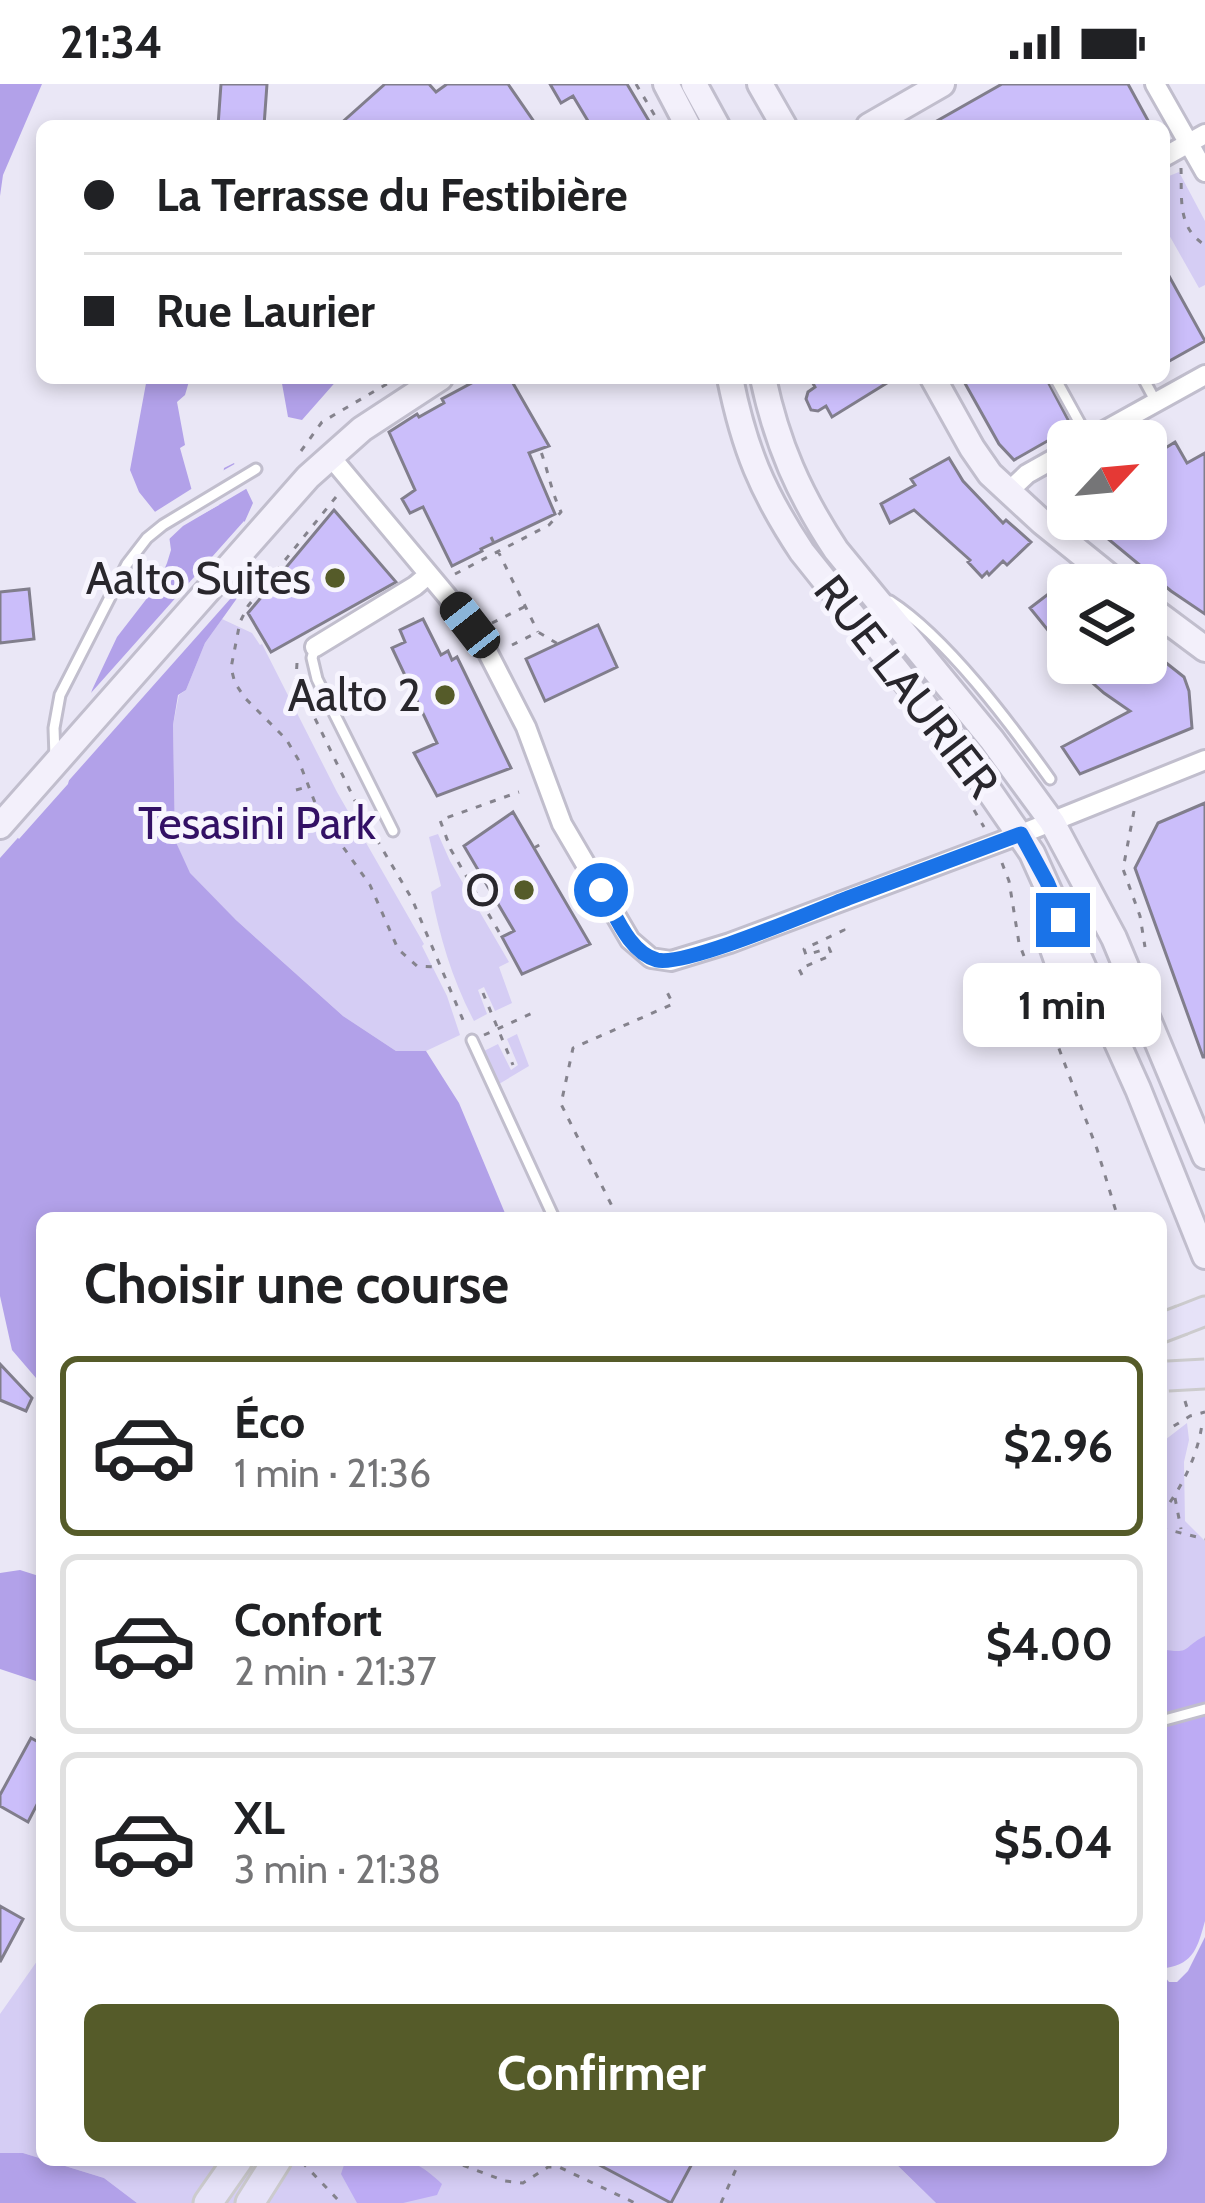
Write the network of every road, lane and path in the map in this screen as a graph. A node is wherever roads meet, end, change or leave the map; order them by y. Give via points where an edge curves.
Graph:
1 (636, 84) edge
2 (666, 84) edge
3 (694, 84) edge
4 (760, 84) edge
5 (942, 84) edge
6 (1155, 84) edge
7 (657, 120) edge
8 (685, 120) edge
9 (715, 120) edge
10 (781, 120) edge
11 (879, 120) edge
12 (1197, 139) edge
13 (1172, 162) edge
14 (1205, 172) edge
15 (1205, 245) edge
16 (1205, 375) edge
17 (387, 384) edge
18 (430, 384) edge
19 (731, 384) edge
20 (764, 384) edge
21 (936, 384) edge
22 (1058, 384) edge
23 (1146, 384) edge
24 (1156, 402) junction
25 (1078, 420) edge
26 (1123, 420) edge
27 (320, 424) junction
28 (320, 449) junction
29 (540, 449) dead end
30 (1047, 463) edge
31 (256, 469) dead end
32 (1008, 492) junction
33 (336, 497) dead end
34 (491, 537) dead end
35 (499, 552) junction
36 (1095, 564) edge
37 (454, 574) dead end
38 (428, 575) junction
39 (865, 585) junction
40 (526, 607) junction
41 (1167, 620) edge
42 (492, 623) dead end
43 (538, 632) junction
44 (558, 644) dead end
45 (512, 645) dead end
46 (315, 647) junction
47 (1205, 649) edge
48 (1205, 760) edge
49 (56, 761) junction
50 (1050, 779) dead end
51 (308, 786) junction
52 (296, 790) dead end
53 (518, 791) dead end
54 (1134, 811) dead end
55 (1052, 822) junction
56 (2, 824) edge
57 (393, 831) dead end
58 (1021, 834) junction
59 (542, 844) dead end
60 (534, 848) dead end
61 (1002, 863) dead end
62 (1047, 882) junction
63 (834, 904) junction
64 (500, 932) dead end
65 (1145, 946) dead end
66 (1058, 963) joint
67 (440, 967) junction
68 (802, 976) dead end
69 (664, 986) dead end
70 (483, 993) dead end
71 (537, 1011) dead end
72 (497, 1028) junction
73 (1084, 1034) dead end
74 (472, 1040) junction
75 (513, 1066) dead end
76 (1205, 1156) edge
77 (551, 1212) edge
78 (615, 1212) edge
79 (1116, 1212) edge
80 (1205, 1256) edge
81 (1204, 1366) edge
82 (1167, 1376) edge
83 (1185, 1401) dead end
84 (1205, 1412) edge
85 (1190, 1416) junction
86 (1202, 1424) dead end
87 (1167, 1430) edge
88 (1174, 1496) junction
89 (1167, 1506) edge
90 (1167, 1529) edge
91 (1182, 1533) junction
92 (1205, 1539) edge
93 (1205, 1709) edge
94 (1167, 1719) edge
95 (273, 2166) edge
96 (306, 2166) edge
97 (465, 2166) edge
98 (737, 2166) edge
99 (233, 2167) edge
100 (255, 2195) edge
101 (208, 2203) edge
102 (341, 2203) edge
103 (635, 2203) edge
104 (721, 2203) edge

1 - 7 path
2 - 8 main road
3 - 9 main road
4 - 10 main road
5 - 11 main road
6 - 12 street
12 - 13 street
12 - 14 street
13 - 15 path via 1184,222
16 - 24 street
17 - 27 path
18 - 28 main road
19 - 58 main road, RUE LAURIER via 748,453 781,521
20 - 39 main road, RUE LAURIER via 794,479
21 - 32 main road
22 - 25 lane
23 - 24 lane
24 - 26 street
27 - 28 path
27 - 28 path via 301,448
28 - 38 street
28 - 49 main road via 258,534
29 - 35 path via 561,512
30 - 32 street
31 - 49 lane via 169,520 121,573 60,694
32 - 36 main road
33 - 51 path via 248,606 231,668 245,698 286,740
34 - 35 path
35 - 37 path
35 - 40 path
38 - 46 street
38 - 63 street via 507,687 562,824 639,950 670,961
39 - 50 lane via 917,619
39 - 55 main road, RUE LAURIER
40 - 42 path
40 - 43 path
41 - 47 main road
43 - 44 path
43 - 45 path
46 - 57 lane via 317,680
46 - 67 path via 296,664 296,679
48 - 55 street
49 - 56 main road
51 - 52 path
51 - 67 path via 370,885 398,949 417,966
53 - 64 path via 440,820
54 - 65 path via 1123,869
55 - 58 street
55 - 76 main road, RUE LAURIER via 1114,938
58 - 62 main road, RUE LAURIER
58 - 63 street
59 - 60 path
61 - 79 path via 1018,943
62 - 66 main road via 1047,932
62 - 80 main road, RUE LAURIER
63 - 68 path via 844,930 804,949 806,955 829,948 832,955 800,969
66 - 73 lane
67 - 74 path
69 - 78 path via 673,1004 573,1048 561,1104
70 - 72 path
71 - 72 path
72 - 74 path
72 - 75 path
74 - 77 lane
81 - 82 main road, bridge
83 - 85 path
84 - 85 path
85 - 87 path
86 - 88 path
88 - 89 path
88 - 91 path
90 - 91 path
91 - 92 path
93 - 94 lane
95 - 100 main road
96 - 102 path
97 - 103 path via 523,2183 559,2168
98 - 104 path
99 - 101 main road

